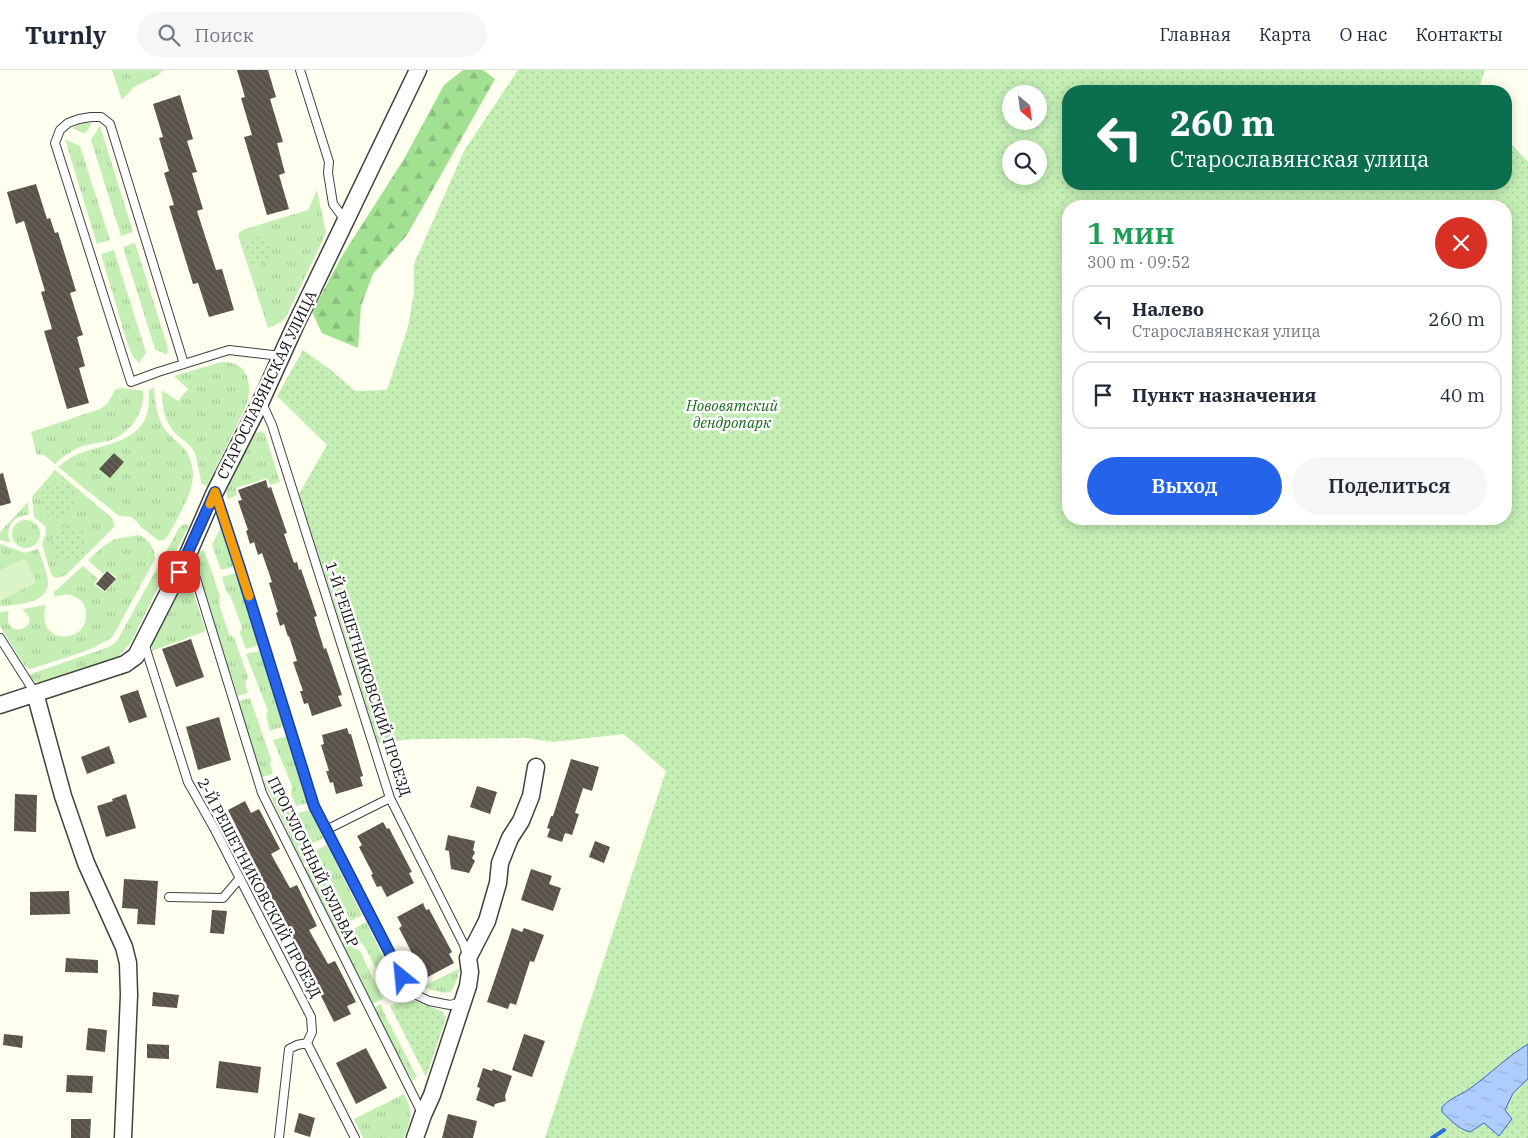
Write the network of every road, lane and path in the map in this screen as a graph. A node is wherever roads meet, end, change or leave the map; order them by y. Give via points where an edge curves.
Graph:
1 (300, 70) edge
2 (418, 70) edge
3 (346, 220) junction
4 (281, 356) junction
5 (184, 364) junction
6 (261, 401) junction
7 (215, 492) junction
8 (188, 554) junction
9 (0, 638) edge
10 (144, 643) junction
11 (35, 693) junction
12 (0, 705) edge
13 (536, 767) dead end
14 (390, 798) junction
15 (326, 830) junction
16 (240, 878) junction
17 (169, 897) dead end
18 (468, 958) junction
19 (462, 1002) junction
20 (307, 1043) junction
21 (423, 1115) junction
22 (123, 1138) edge
23 (279, 1138) edge
24 (355, 1138) edge
25 (415, 1138) edge

1 - 3 lane via 329,162 333,204
2 - 3 street, СТАРОСЛАВЯНСКАЯ УЛИЦА
3 - 4 street, СТАРОСЛАВЯНСКАЯ УЛИЦА
4 - 5 lane via 229,350
4 - 6 street, СТАРОСЛАВЯНСКАЯ УЛИЦА
5 - 5 lane via 131,382 55,143 60,130 68,123 91,116 101,117 110,124
6 - 7 street, СТАРОСЛАВЯНСКАЯ УЛИЦА
6 - 14 lane, 1-Й РЕШЕТНИКОВСКИЙ ПРОЕЗД via 275,434
7 - 8 street, СТАРОСЛАВЯНСКАЯ УЛИЦА
7 - 15 lane, ПРОГУЛОЧНЫЙ БУЛЬВАР via 314,806
8 - 10 street, СТАРОСЛАВЯНСКАЯ УЛИЦА
8 - 21 lane, ПРОГУЛОЧНЫЙ БУЛЬВАР via 262,793
9 - 11 lane
10 - 11 street, СТАРОСЛАВЯНСКАЯ УЛИЦА via 136,656 125,664
10 - 16 lane, 2-Й РЕШЕТНИКОВСКИЙ ПРОЕЗД via 188,782
11 - 12 street, СТАРОСЛАВЯНСКАЯ УЛИЦА
11 - 22 street via 63,796 128,963
13 - 18 street via 531,796 500,862 487,921
14 - 15 lane
14 - 18 lane, 1-Й РЕШЕТНИКОВСКИЙ ПРОЕЗД
15 - 19 lane, ПРОГУЛОЧНЫЙ БУЛЬВАР via 410,992 429,1001 450,1005
16 - 17 lane via 223,898
16 - 20 lane, 2-Й РЕШЕТНИКОВСКИЙ ПРОЕЗД via 311,1017 312,1032
18 - 19 street via 470,972
19 - 21 street
20 - 23 lane via 289,1049
20 - 24 lane
21 - 25 street

